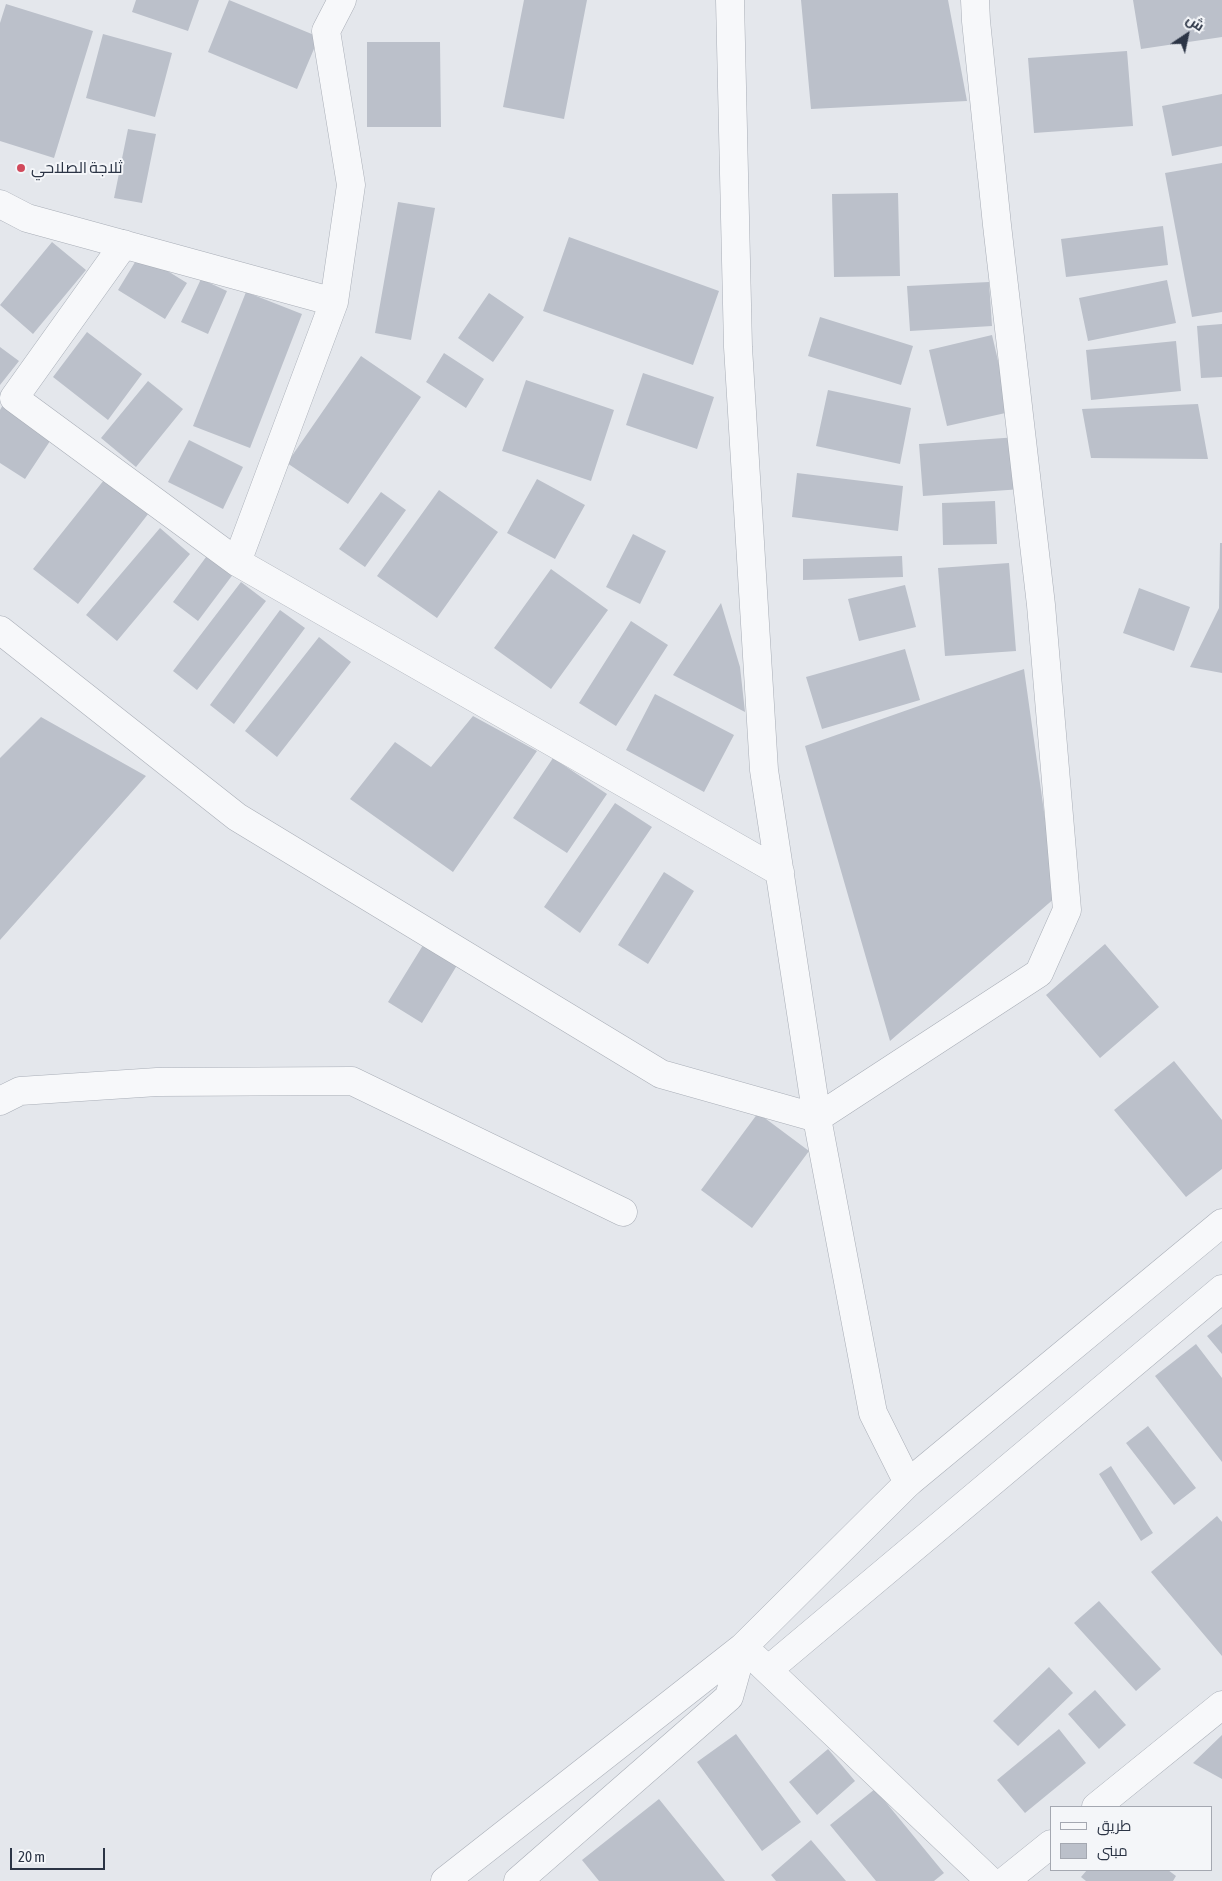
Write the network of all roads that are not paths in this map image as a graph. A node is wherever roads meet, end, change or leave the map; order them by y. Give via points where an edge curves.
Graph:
1 (342, 0) edge
2 (730, 0) edge
3 (975, 0) edge
4 (0, 204) edge
5 (124, 244) junction
6 (334, 302) junction
7 (237, 562) junction
8 (0, 630) edge
9 (780, 872) junction
10 (0, 1101) edge
11 (817, 1118) junction
12 (623, 1212) dead end
13 (1222, 1223) edge
14 (1222, 1289) edge
15 (908, 1483) junction
16 (743, 1647) junction
17 (768, 1670) junction
18 (1222, 1706) edge
19 (1097, 1806) edge
20 (1050, 1845) edge
21 (445, 1881) edge
22 (518, 1881) edge
23 (990, 1881) edge
24 (1005, 1881) edge

1 - 6 street via 326,31 351,185
2 - 9 street via 739,357 764,770
3 - 11 street via 1041,605 1067,910 1039,973
4 - 5 street via 27,218
5 - 6 street
5 - 7 street via 14,398
6 - 7 street
7 - 9 street
8 - 11 street via 236,817 661,1074
9 - 11 street
10 - 12 street via 20,1091 157,1082 352,1081
11 - 15 street via 873,1413
13 - 15 street
14 - 17 street
15 - 16 street
16 - 17 street
16 - 21 street
16 - 22 street via 729,1697
17 - 23 street
18 - 19 street
20 - 24 street

